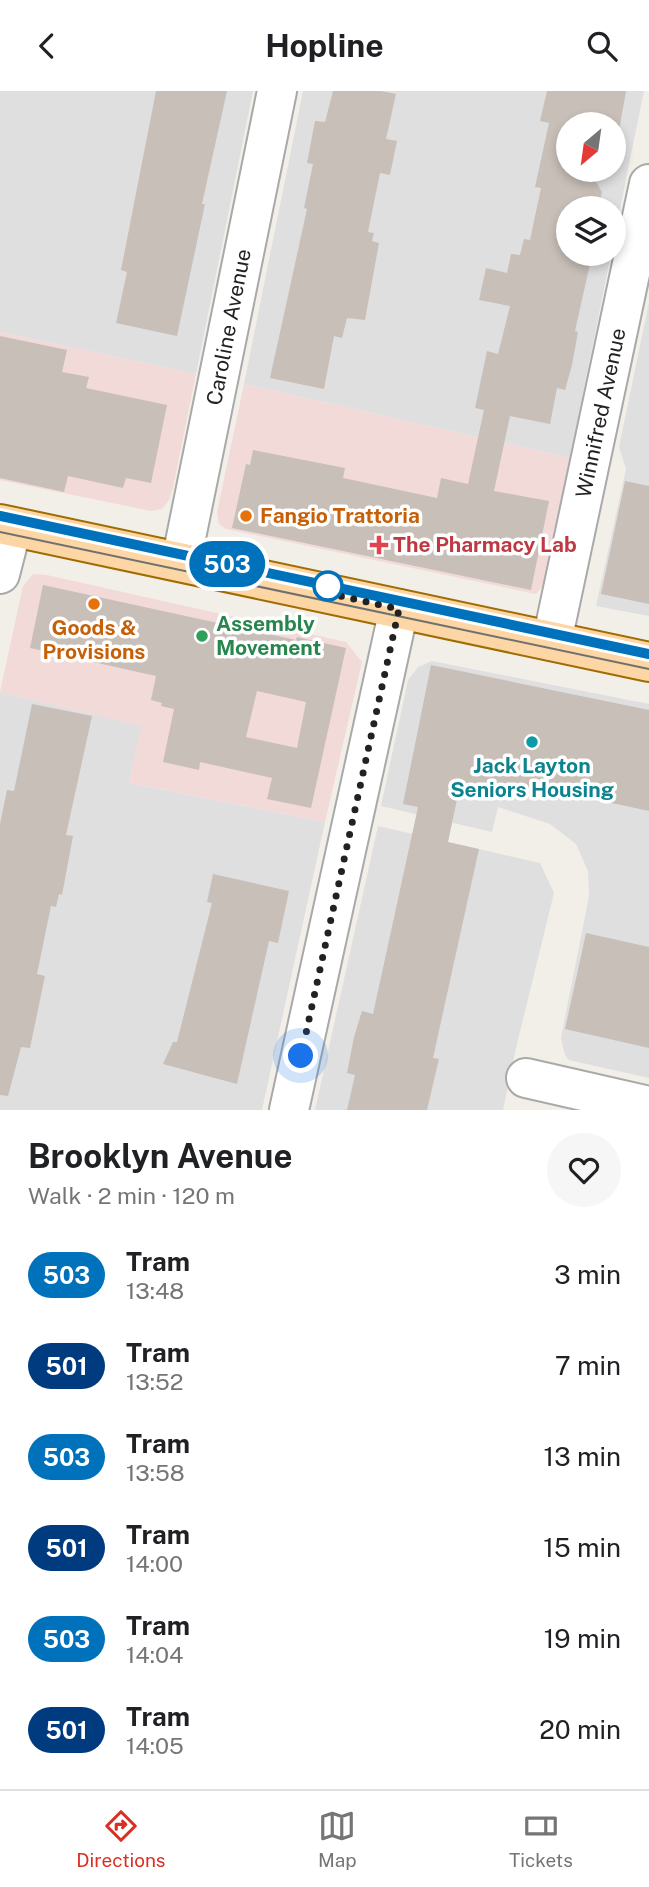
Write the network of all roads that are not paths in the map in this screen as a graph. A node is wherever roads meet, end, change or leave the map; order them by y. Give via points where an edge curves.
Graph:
1 (277, 91) edge
2 (649, 184) edge
3 (6, 526) edge
4 (181, 562) junction
5 (0, 574) edge
6 (399, 609) junction
7 (552, 641) junction
8 (649, 661) edge
9 (526, 1078) dead end
10 (649, 1105) edge
11 (289, 1110) edge

1 - 4 street, Caroline Avenue
2 - 7 street, Winnifred Avenue
3 - 4 main road
3 - 5 street
4 - 6 main road
6 - 7 main road
6 - 11 street
7 - 8 main road
9 - 10 street

